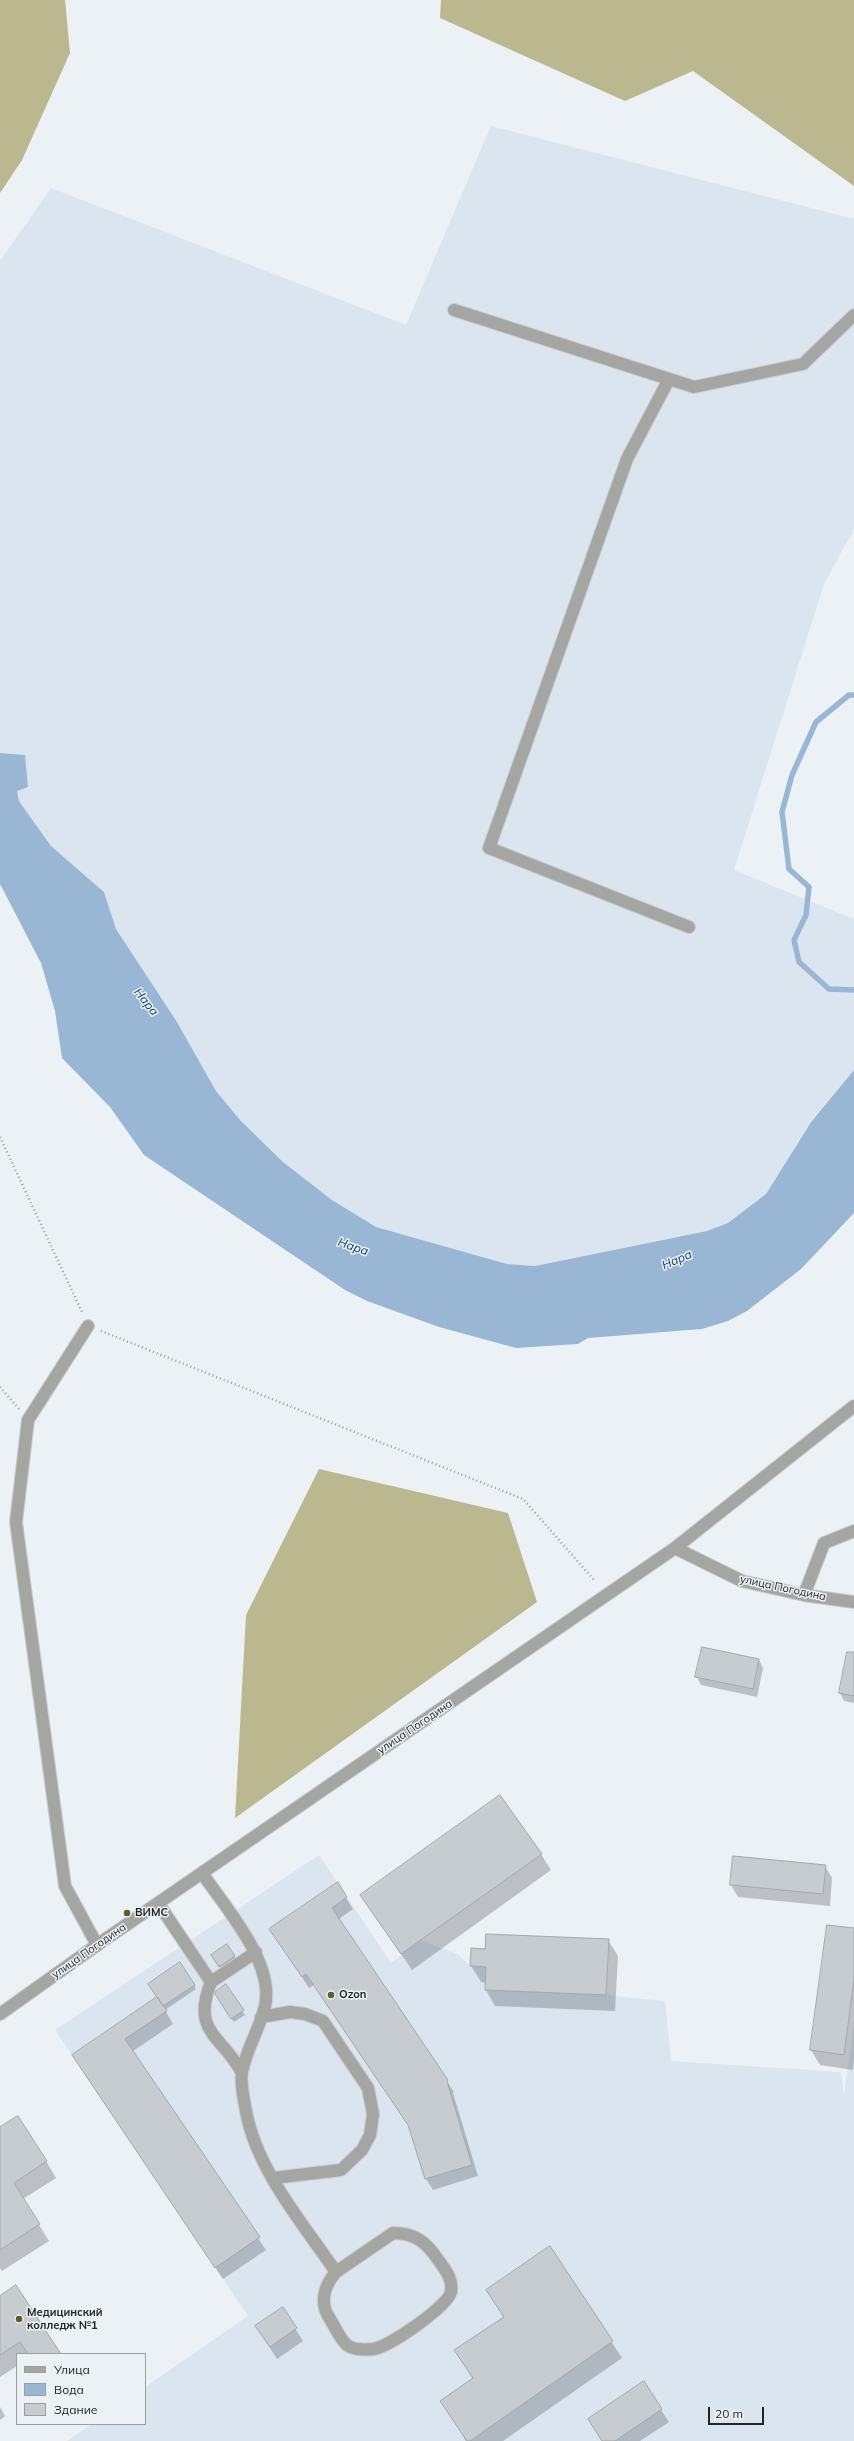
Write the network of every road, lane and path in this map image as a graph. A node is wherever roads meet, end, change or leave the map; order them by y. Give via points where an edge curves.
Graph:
1 (454, 310) dead end
2 (854, 315) edge
3 (669, 379) junction
4 (689, 927) dead end
5 (0, 1137) edge
6 (88, 1326) junction
7 (0, 1387) edge
8 (854, 1406) edge
9 (28, 1420) junction
10 (854, 1531) edge
11 (675, 1548) junction
12 (595, 1581) dead end
13 (804, 1595) junction
14 (854, 1602) edge
15 (202, 1873) junction
16 (158, 1903) junction
17 (97, 1945) junction
18 (256, 1952) junction
19 (211, 1982) junction
20 (0, 2014) edge
21 (261, 2017) junction
22 (242, 2073) junction
23 (273, 2178) junction
24 (336, 2272) junction

1 - 3 street
2 - 3 street via 804,364 694,387
3 - 4 street via 627,458 489,848
5 - 6 path
6 - 9 street
6 - 12 path via 523,1499
7 - 9 path
8 - 11 street
9 - 17 street via 16,1522 65,1886
10 - 13 street via 824,1543
11 - 13 street, улица Погодина via 742,1581
11 - 15 street, улица Погодина
13 - 14 street, улица Погодина
15 - 16 street, улица Погодина
15 - 18 street
16 - 17 street, улица Погодина
16 - 19 street
17 - 20 street, улица Погодина
18 - 19 street
18 - 21 street via 262,1964 266,1987
19 - 22 street via 205,1996 206,2020 216,2041 235,2059
21 - 22 street
21 - 23 street via 290,2012 305,2014 323,2021 368,2088 373,2114 370,2135 362,2150 341,2170
22 - 23 street via 251,2129
23 - 24 street
24 - 24 street via 393,2233 403,2233 412,2235 428,2245 449,2276 451,2292 442,2306 385,2345 374,2349 356,2348 347,2345 326,2314 324,2291

